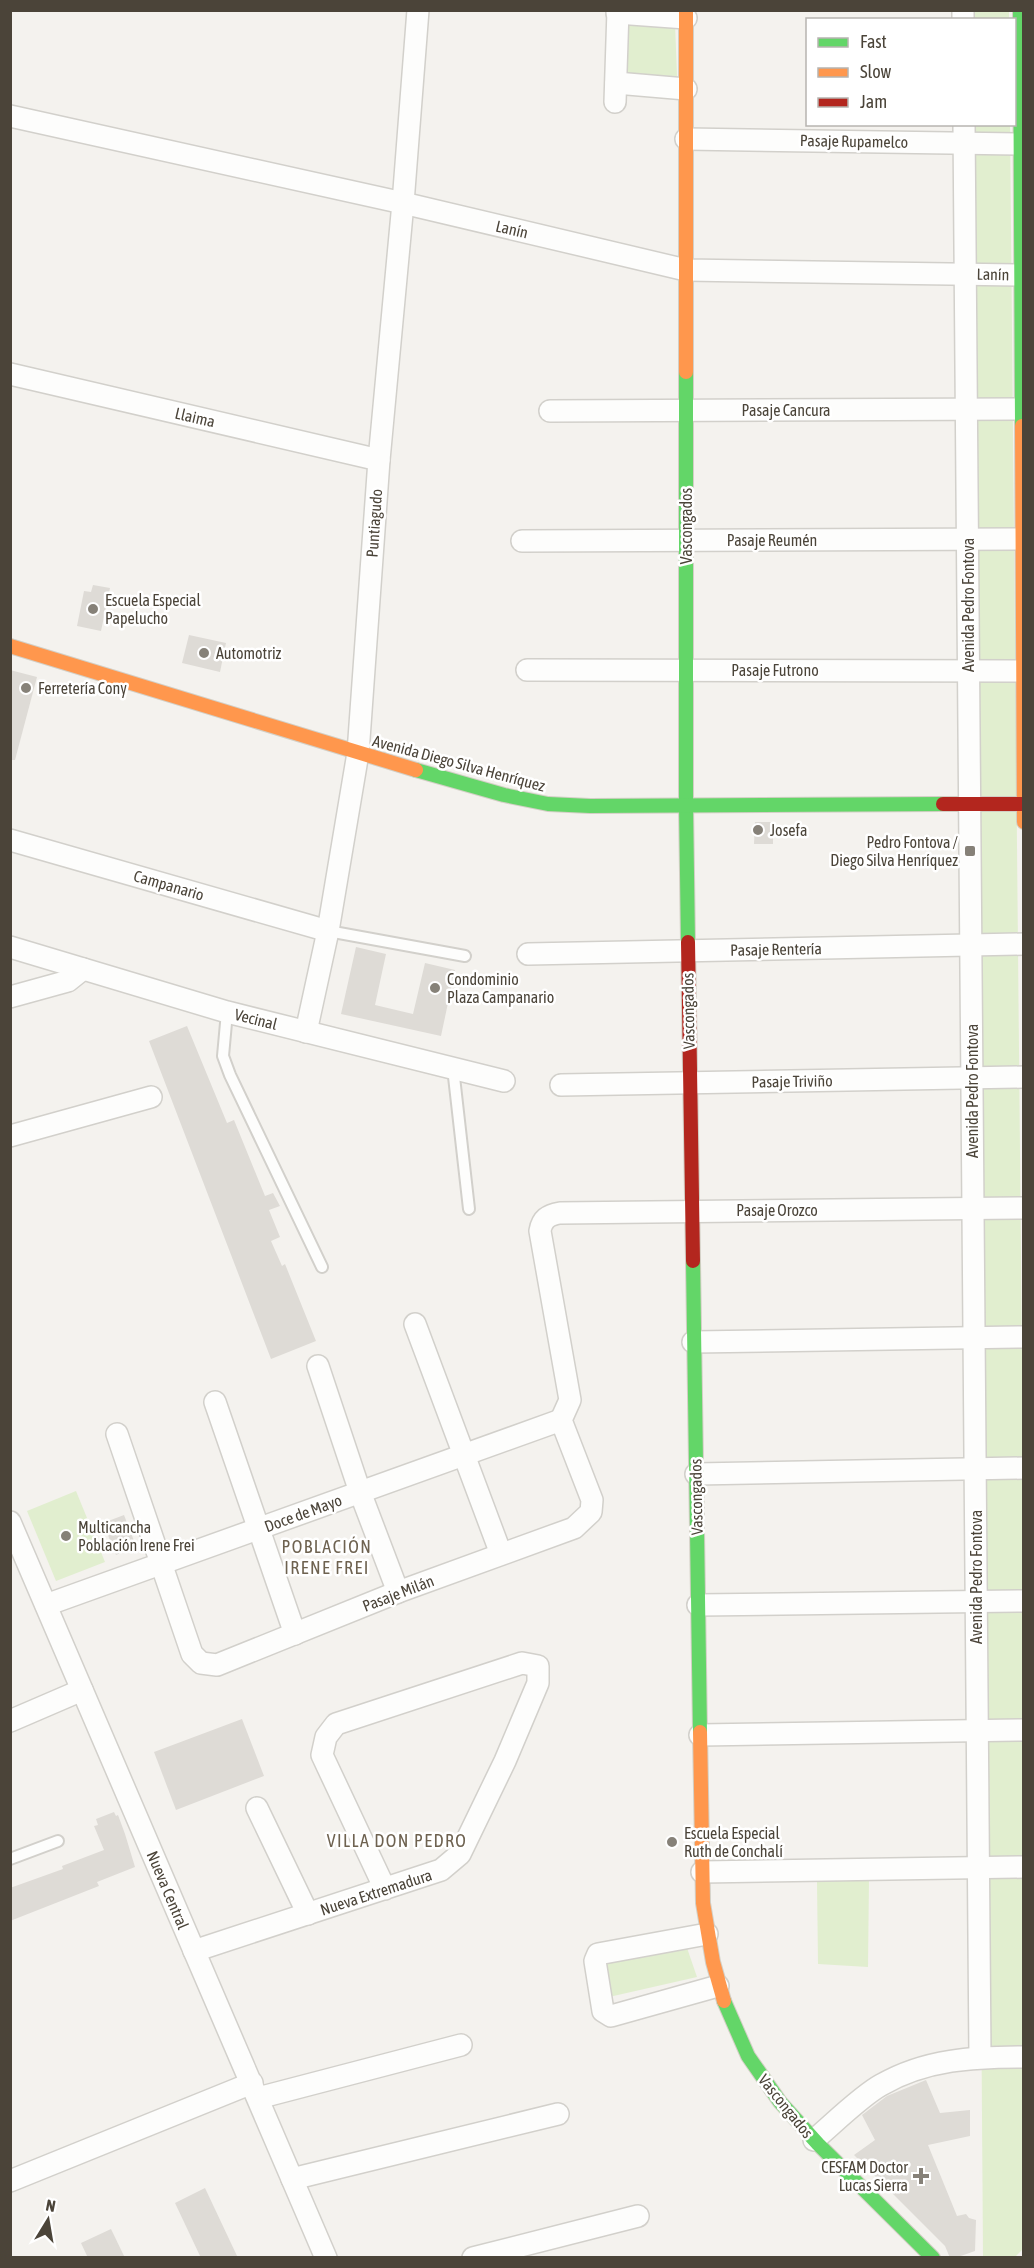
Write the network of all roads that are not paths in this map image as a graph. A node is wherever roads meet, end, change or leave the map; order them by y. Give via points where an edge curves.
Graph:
1 (418, 10) edge
2 (1020, 10) edge
3 (617, 12) edge
4 (686, 14) edge
5 (686, 89) junction
6 (10, 116) edge
7 (964, 133) edge
8 (1022, 133) edge
9 (686, 140) junction
10 (403, 203) junction
11 (686, 270) junction
12 (965, 274) junction
13 (1022, 275) junction
14 (10, 374) edge
15 (966, 409) junction
16 (1022, 409) junction
17 (686, 410) junction
18 (550, 411) dead end
19 (378, 460) junction
20 (1023, 465) edge
21 (686, 540) junction
22 (967, 540) junction
23 (1022, 540) edge
24 (522, 541) dead end
25 (10, 646) edge
26 (527, 669) dead end
27 (686, 670) junction
28 (968, 671) junction
29 (1023, 671) edge
30 (358, 753) junction
31 (970, 804) junction
32 (1023, 804) edge
33 (686, 805) junction
34 (1023, 822) edge
35 (10, 840) edge
36 (328, 931) junction
37 (1023, 944) edge
38 (971, 946) junction
39 (10, 947) edge
40 (687, 951) junction
41 (528, 954) dead end
42 (465, 956) dead end
43 (83, 969) junction
44 (10, 997) edge
45 (227, 1012) junction
46 (306, 1032) junction
47 (453, 1068) junction
48 (1023, 1077) edge
49 (972, 1078) junction
50 (504, 1081) dead end
51 (689, 1083) junction
52 (561, 1085) dead end
53 (151, 1097) dead end
54 (10, 1136) edge
55 (973, 1208) junction
56 (1023, 1208) edge
57 (469, 1209) dead end
58 (691, 1210) junction
59 (322, 1267) dead end
60 (416, 1324) dead end
61 (1023, 1337) edge
62 (974, 1338) junction
63 (693, 1342) junction
64 (318, 1366) dead end
65 (215, 1402) dead end
66 (561, 1420) junction
67 (117, 1434) dead end
68 (464, 1455) junction
69 (1023, 1468) edge
70 (975, 1469) junction
71 (696, 1474) junction
72 (360, 1492) junction
73 (10, 1522) edge
74 (258, 1529) junction
75 (501, 1554) junction
76 (161, 1564) junction
77 (398, 1592) junction
78 (976, 1601) junction
79 (1023, 1601) edge
80 (46, 1605) junction
81 (698, 1605) junction
82 (295, 1634) junction
83 (82, 1690) junction
84 (10, 1721) edge
85 (1023, 1730) edge
86 (977, 1731) junction
87 (700, 1735) junction
88 (257, 1809) dead end
89 (58, 1841) dead end
90 (10, 1859) edge
91 (1023, 1867) edge
92 (978, 1868) junction
93 (702, 1872) junction
94 (385, 1888) junction
95 (309, 1914) junction
96 (707, 1934) junction
97 (194, 1951) junction
98 (718, 1986) junction
99 (462, 2045) dead end
100 (980, 2057) junction
101 (1023, 2057) edge
102 (255, 2090) junction
103 (558, 2115) dead end
104 (814, 2140) junction
105 (292, 2179) junction
106 (10, 2181) edge
107 (638, 2216) dead end
108 (920, 2253) edge
109 (326, 2258) edge
110 (473, 2258) edge

1 - 10 street, Puntiagudo
2 - 8 street
3 - 4 street, Vascongados
3 - 5 street, Vascongados via 615,93
4 - 5 street, Vascongados
5 - 9 street, Vascongados
6 - 10 street, Lanín
7 - 8 street, Pasaje Rupamelco
7 - 9 street, Pasaje Rupamelco
7 - 12 street, Avenida Pedro Fontova
8 - 13 street
9 - 11 street, Vascongados
10 - 11 street, Lanín
10 - 19 street, Puntiagudo
11 - 12 street, Lanín
11 - 17 street, Vascongados
12 - 13 street, Lanín
12 - 15 street, Avenida Pedro Fontova
13 - 16 street
14 - 19 street, Llaima
15 - 16 street, Pasaje Cancura
15 - 17 street, Pasaje Cancura
15 - 22 street, Avenida Pedro Fontova
16 - 20 street
17 - 18 street, Pasaje Cancura
17 - 21 street, Vascongados
19 - 30 street, Puntiagudo
20 - 23 street
21 - 22 street, Pasaje Reumén
21 - 24 street, Pasaje Reumén
21 - 27 street, Vascongados
22 - 23 street, Pasaje Reumén
22 - 28 street, Avenida Pedro Fontova
23 - 29 street
25 - 30 street, Avenida Diego Silva Henríquez
26 - 27 street, Pasaje Futrono
27 - 28 street, Pasaje Futrono
27 - 33 street, Vascongados
28 - 29 street, Pasaje Futrono
28 - 31 street, Avenida Pedro Fontova
29 - 32 street
30 - 33 street, Avenida Diego Silva Henríquez via 526,800 569,806
30 - 36 street, Puntiagudo
31 - 32 street, Avenida Diego Silva Henríquez
31 - 33 street, Avenida Diego Silva Henríquez
31 - 38 street, Avenida Pedro Fontova
32 - 34 street
33 - 40 street, Vascongados
35 - 36 street, Campanario
36 - 42 lane
36 - 46 street, Puntiagudo
37 - 38 street, Pasaje Rentería
38 - 40 street, Pasaje Rentería
38 - 49 street, Avenida Pedro Fontova
39 - 43 street, Vecinal
40 - 41 street, Pasaje Rentería
40 - 51 street, Vascongados
43 - 44 street via 62,983
43 - 45 street, Vecinal
45 - 46 street, Vecinal
45 - 59 lane via 223,1041 226,1066
46 - 47 street, Vecinal
47 - 50 street, Vecinal
47 - 57 lane
48 - 49 street, Pasaje Triviño
49 - 51 street, Pasaje Triviño
49 - 55 street, Avenida Pedro Fontova
51 - 52 street, Pasaje Triviño
51 - 58 street, Vascongados
53 - 54 street
55 - 56 street, Pasaje Orozco
55 - 58 street, Pasaje Orozco
55 - 62 street, Avenida Pedro Fontova
58 - 63 street, Vascongados
58 - 66 street, Pasaje Orozco via 553,1214 544,1220 540,1231 570,1400
60 - 68 street
61 - 62 street
62 - 63 street
62 - 70 street, Avenida Pedro Fontova
63 - 71 street, Vascongados
64 - 72 street
65 - 74 street
66 - 68 street, Doce de Mayo
66 - 75 street, Pasaje Milán via 592,1500 591,1512 574,1528
67 - 76 street
68 - 72 street, Doce de Mayo
68 - 75 street
69 - 70 street
70 - 71 street
70 - 78 street, Avenida Pedro Fontova
71 - 81 street, Vascongados
72 - 74 street, Doce de Mayo
72 - 77 street
73 - 80 street, Nueva Central
74 - 76 street, Doce de Mayo
74 - 82 street
75 - 77 street, Pasaje Milán
76 - 80 street, Doce de Mayo
76 - 82 street, Pasaje Milán via 192,1654 201,1663 217,1665
77 - 82 street, Pasaje Milán
78 - 79 street
78 - 81 street
78 - 86 street, Avenida Pedro Fontova
80 - 83 street, Nueva Central
81 - 87 street, Vascongados
83 - 84 street
83 - 97 street, Nueva Central
85 - 86 street
86 - 87 street
86 - 92 street, Avenida Pedro Fontova
87 - 93 street, Vascongados
88 - 95 street
89 - 90 lane
91 - 92 street
92 - 93 street
92 - 100 street, Avenida Pedro Fontova
93 - 96 street, Vascongados
94 - 94 street, Nueva Extremadura via 441,1870 460,1854 538,1683 538,1666 522,1664 336,1724 326,1737 322,1755
94 - 95 street, Nueva Extremadura
95 - 97 street, Nueva Extremadura
96 - 98 street, Vascongados
96 - 98 street via 598,1954 595,1961 603,2011 611,2016
97 - 102 street, Nueva Central
98 - 104 street, Vascongados via 759,2074
99 - 102 street
100 - 101 street
100 - 104 street via 917,2068 879,2086
102 - 105 street, Nueva Central
102 - 106 street
103 - 105 street
104 - 108 street, Vascongados
105 - 109 street, Nueva Central
107 - 110 street

